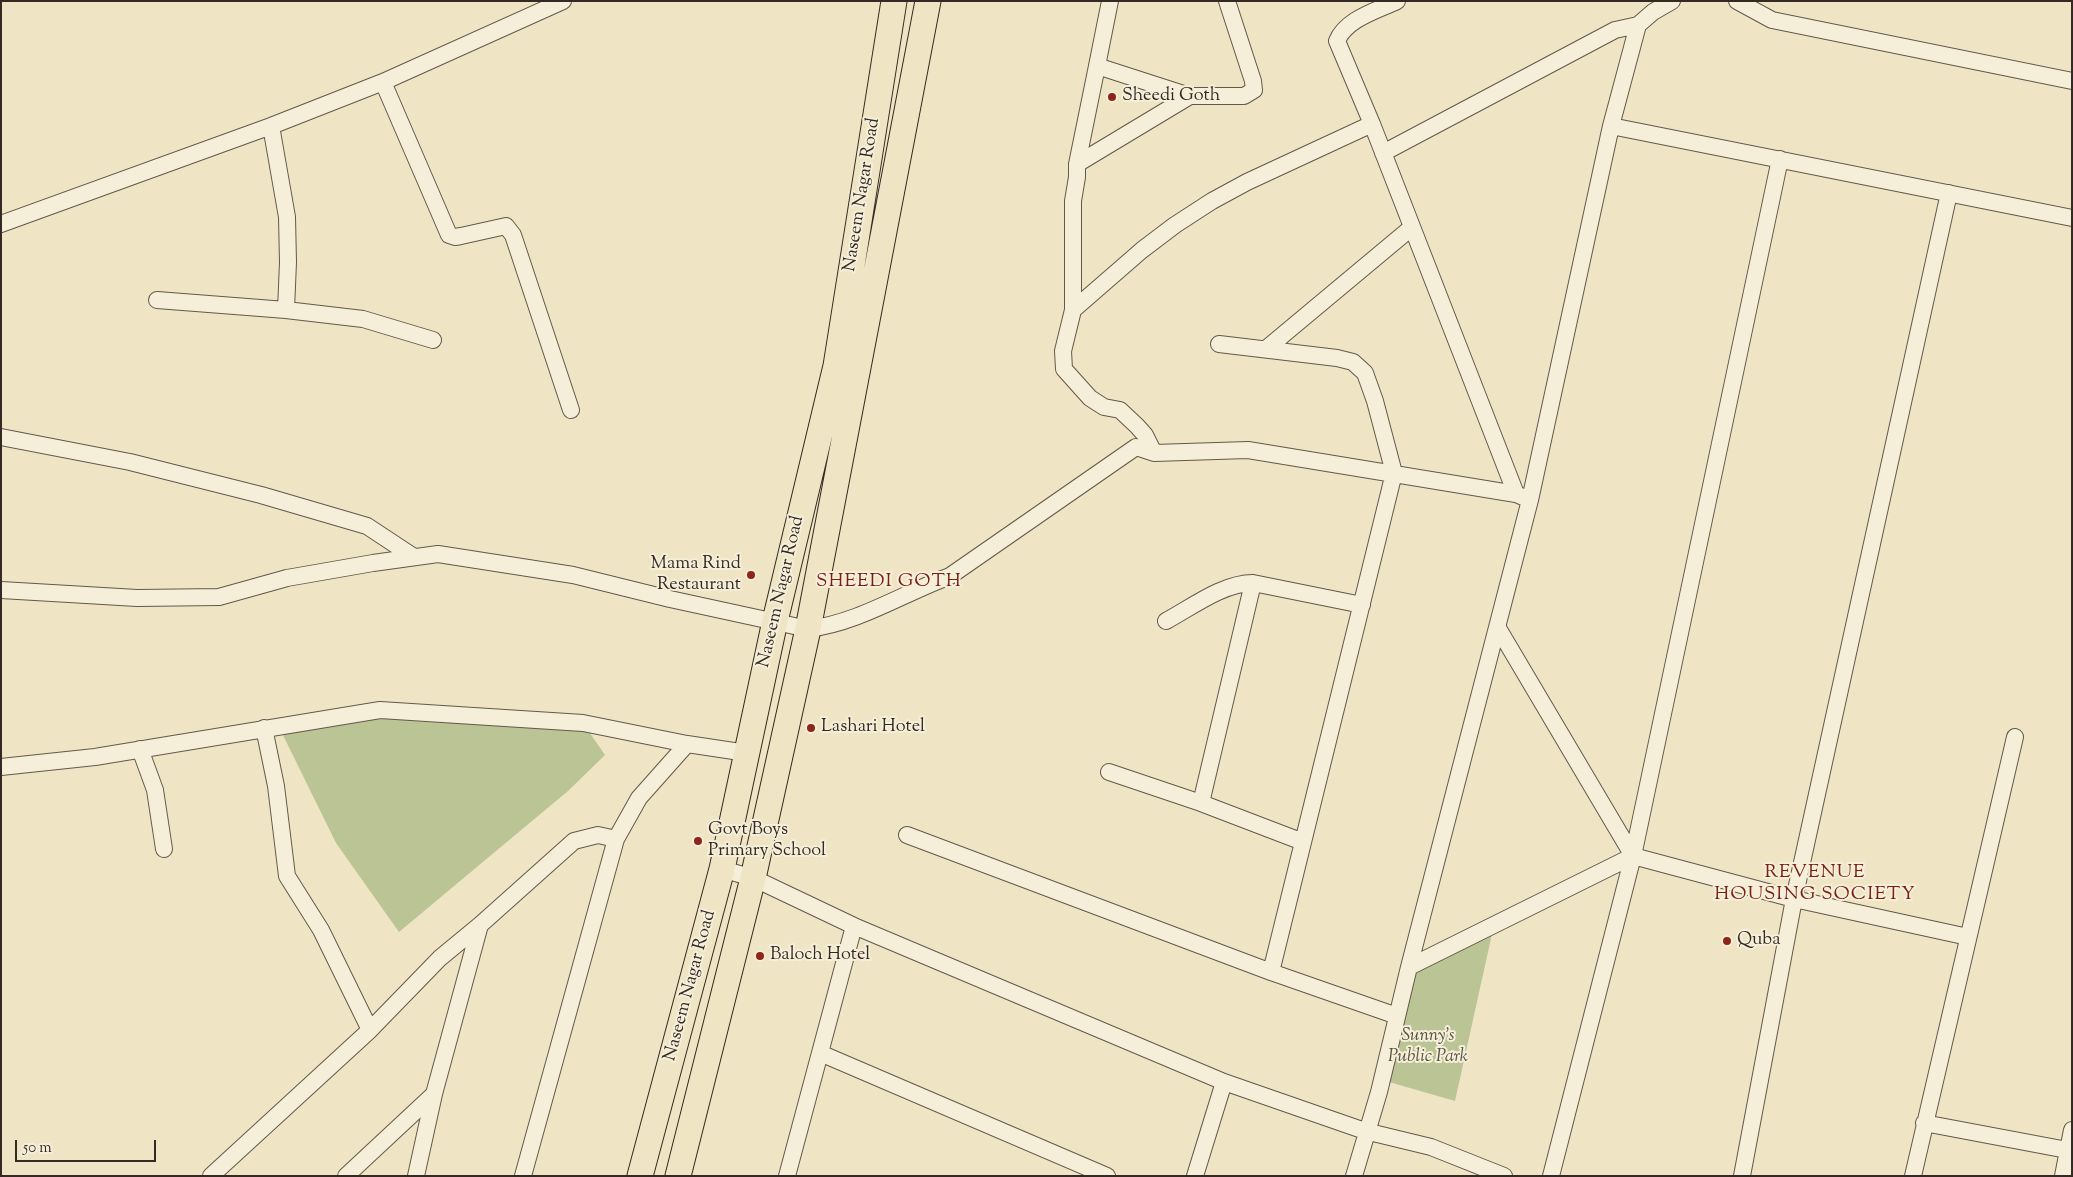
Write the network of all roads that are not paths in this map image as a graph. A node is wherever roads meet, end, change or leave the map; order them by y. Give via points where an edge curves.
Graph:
1 (563, 1) edge
2 (894, 1) edge
3 (928, 1) edge
4 (1110, 1) edge
5 (1227, 1) edge
6 (1397, 1) edge
7 (1672, 1) edge
8 (1737, 1) edge
9 (1638, 25) junction
10 (1097, 66) junction
11 (2072, 81) edge
12 (383, 82) junction
13 (1190, 96) junction
14 (1372, 124) junction
15 (271, 126) junction
16 (1611, 126) junction
17 (1383, 153) junction
18 (1780, 160) junction
19 (1077, 164) junction
20 (1949, 193) junction
21 (2072, 218) edge
22 (1, 224) edge
23 (1411, 228) junction
24 (157, 300) dead end
25 (286, 310) junction
26 (1073, 310) junction
27 (433, 340) dead end
28 (1219, 344) dead end
29 (1266, 349) junction
30 (571, 410) dead end
31 (1, 436) edge
32 (1154, 453) junction
33 (1394, 473) junction
34 (1523, 497) junction
35 (414, 557) junction
36 (1253, 583) junction
37 (1, 590) edge
38 (1362, 605) junction
39 (775, 621) junction
40 (1166, 621) dead end
41 (1498, 628) junction
42 (808, 630) junction
43 (264, 728) junction
44 (2015, 736) dead end
45 (687, 744) junction
46 (140, 749) junction
47 (747, 753) junction
48 (1, 767) edge
49 (1109, 772) dead end
50 (1201, 803) junction
51 (907, 835) dead end
52 (616, 839) junction
53 (1303, 842) junction
54 (164, 849) dead end
55 (1633, 856) junction
56 (722, 869) junction
57 (754, 878) junction
58 (1794, 899) junction
59 (480, 926) junction
60 (854, 926) junction
61 (1968, 937) junction
62 (1409, 968) junction
63 (1271, 972) junction
64 (1397, 1016) junction
65 (370, 1030) junction
66 (820, 1053) junction
67 (1224, 1082) junction
68 (434, 1094) junction
69 (1924, 1123) junction
70 (2072, 1130) edge
71 (1365, 1132) junction
72 (2070, 1151) edge
73 (1467, 1169) edge
74 (211, 1176) edge
75 (346, 1176) edge
76 (416, 1176) edge
77 (523, 1176) edge
78 (640, 1176) edge
79 (678, 1176) edge
80 (787, 1176) edge
81 (1107, 1176) edge
82 (1195, 1176) edge
83 (1354, 1176) edge
84 (1504, 1176) edge
85 (1551, 1176) edge
86 (1742, 1176) edge
87 (1913, 1176) edge
88 (2063, 1176) edge

1 - 12 street
2 - 39 main road, Naseem Nagar Road via 836,366
3 - 42 main road, Naseem Nagar Road
4 - 10 street
5 - 13 street via 1254,90 1244,96
6 - 14 street via 1357,20 1341,31 1337,41
7 - 9 street
8 - 11 street via 1772,20
9 - 16 street
9 - 17 street via 1615,30
10 - 13 street
10 - 19 street
12 - 15 street
12 - 30 street via 449,235 455,237 506,226 513,235
13 - 19 street
14 - 17 street
14 - 26 street via 1212,200 1142,250
15 - 22 street
15 - 25 street via 287,217
16 - 18 street
16 - 34 street
17 - 23 street
18 - 20 street
18 - 55 street
19 - 26 street
20 - 21 street
20 - 58 street
23 - 29 street
23 - 34 street
24 - 25 street
25 - 27 street via 362,319
26 - 32 street via 1063,351 1064,369 1090,398 1104,407 1120,410 1145,435
28 - 29 street
29 - 33 street via 1337,358 1353,362 1365,373
31 - 35 street via 130,462 367,526
32 - 33 street via 1248,450
32 - 42 street via 1136,448 1129,451 950,576 852,619
33 - 34 street
33 - 38 street
34 - 41 street
35 - 37 street via 287,578 220,597 137,598
35 - 39 street via 438,554 573,575
36 - 38 street
36 - 40 street via 1231,587
36 - 50 street
38 - 53 street
39 - 42 street
39 - 47 main road, Naseem Nagar Road
41 - 55 street
41 - 62 street
42 - 57 main road, Naseem Nagar Road
43 - 45 street via 380,710 583,724
43 - 46 street
43 - 65 street via 276,786 287,876 321,930
44 - 61 street
45 - 47 street
45 - 52 street via 639,798
46 - 48 street
46 - 54 street via 155,790
47 - 56 main road, Naseem Nagar Road
49 - 50 street
50 - 53 street
51 - 63 street
52 - 59 street via 598,835 574,841
52 - 77 street
53 - 63 street
55 - 58 street
55 - 62 street
55 - 85 street
56 - 57 street
56 - 78 main road, Naseem Nagar Road
57 - 60 street
57 - 79 main road, Naseem Nagar Road
58 - 61 street
58 - 86 street
59 - 65 street via 440,958
59 - 68 street
60 - 66 street
60 - 67 street
61 - 69 street
62 - 64 street
63 - 64 street
64 - 71 street
65 - 74 street
66 - 80 street
66 - 81 street
67 - 71 street
67 - 82 street
68 - 75 street
68 - 76 street
69 - 72 street
69 - 87 street
70 - 72 street
71 - 73 street via 1431,1147
71 - 83 street
72 - 88 street
73 - 84 street

